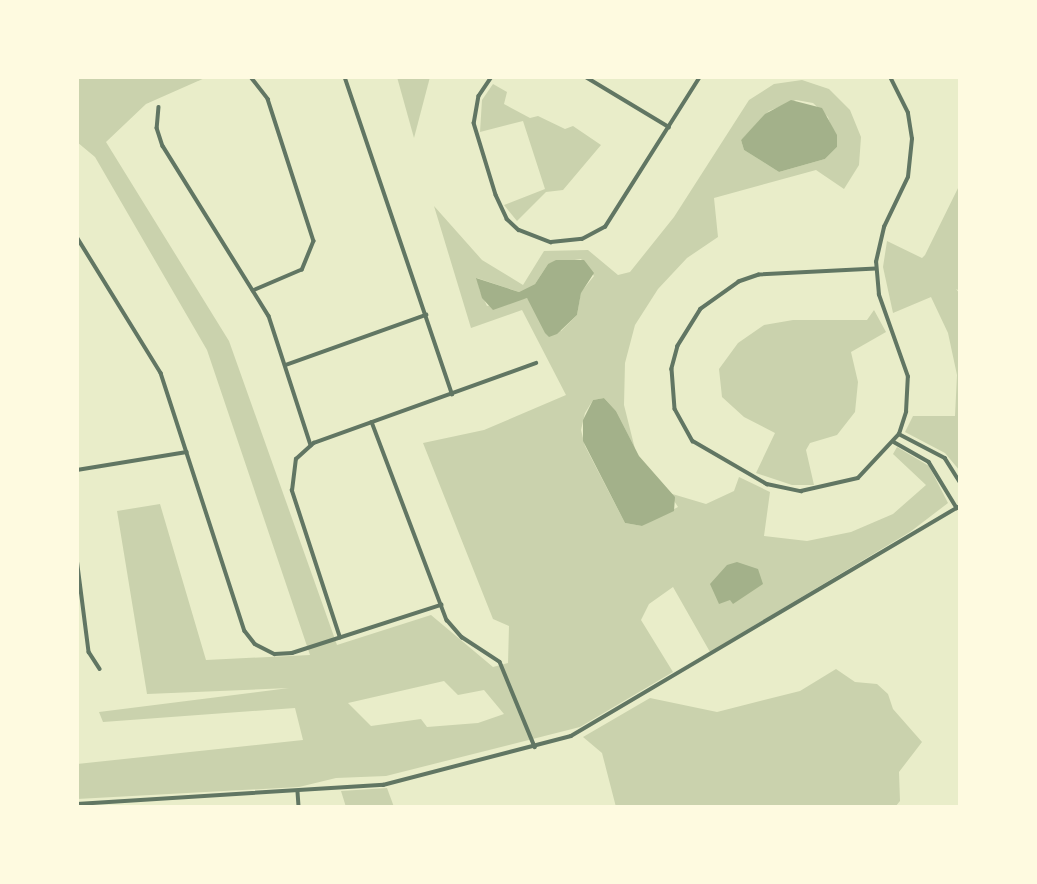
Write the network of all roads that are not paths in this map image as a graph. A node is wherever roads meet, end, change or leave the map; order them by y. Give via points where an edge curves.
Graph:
1 (251, 77) edge
2 (345, 77) edge
3 (492, 77) edge
4 (586, 77) edge
5 (700, 77) edge
6 (890, 77) edge
7 (159, 107) dead end
8 (669, 127) junction
9 (77, 237) edge
10 (876, 269) junction
11 (253, 291) junction
12 (426, 315) junction
13 (536, 363) dead end
14 (286, 365) junction
15 (452, 394) junction
16 (372, 422) junction
17 (899, 434) junction
18 (894, 442) junction
19 (311, 445) junction
20 (187, 452) junction
21 (77, 470) edge
22 (960, 482) edge
23 (958, 507) edge
24 (77, 558) edge
25 (441, 605) junction
26 (340, 638) junction
27 (100, 669) dead end
28 (535, 747) junction
29 (298, 792) junction
30 (77, 804) edge
31 (299, 807) edge

1 - 11 street via 268,99 314,241 302,270
2 - 12 street
3 - 8 street via 475,110 476,138 507,219 534,238 569,242 605,227
4 - 8 street
5 - 8 street
6 - 10 street via 908,113 912,159 879,243
7 - 11 street via 157,128 163,146
9 - 20 street via 159,368
10 - 17 street via 878,295 907,369 908,403
10 - 18 street via 759,275 719,294 701,309 678,346 671,391 675,409 693,441 781,489 801,491 844,484 873,466
11 - 14 street via 269,316
12 - 14 street
12 - 15 street
13 - 15 street
14 - 19 street
15 - 16 street
16 - 19 street
16 - 25 street
17 - 18 street
17 - 22 street via 941,455
18 - 23 street via 929,462
19 - 26 street via 296,459 290,481
20 - 21 street
20 - 26 street via 250,638 261,649 282,654
23 - 28 street via 596,724
24 - 27 street via 89,652
25 - 26 street
25 - 28 street via 459,635 499,662
28 - 29 street via 383,785
29 - 30 street
29 - 31 street

